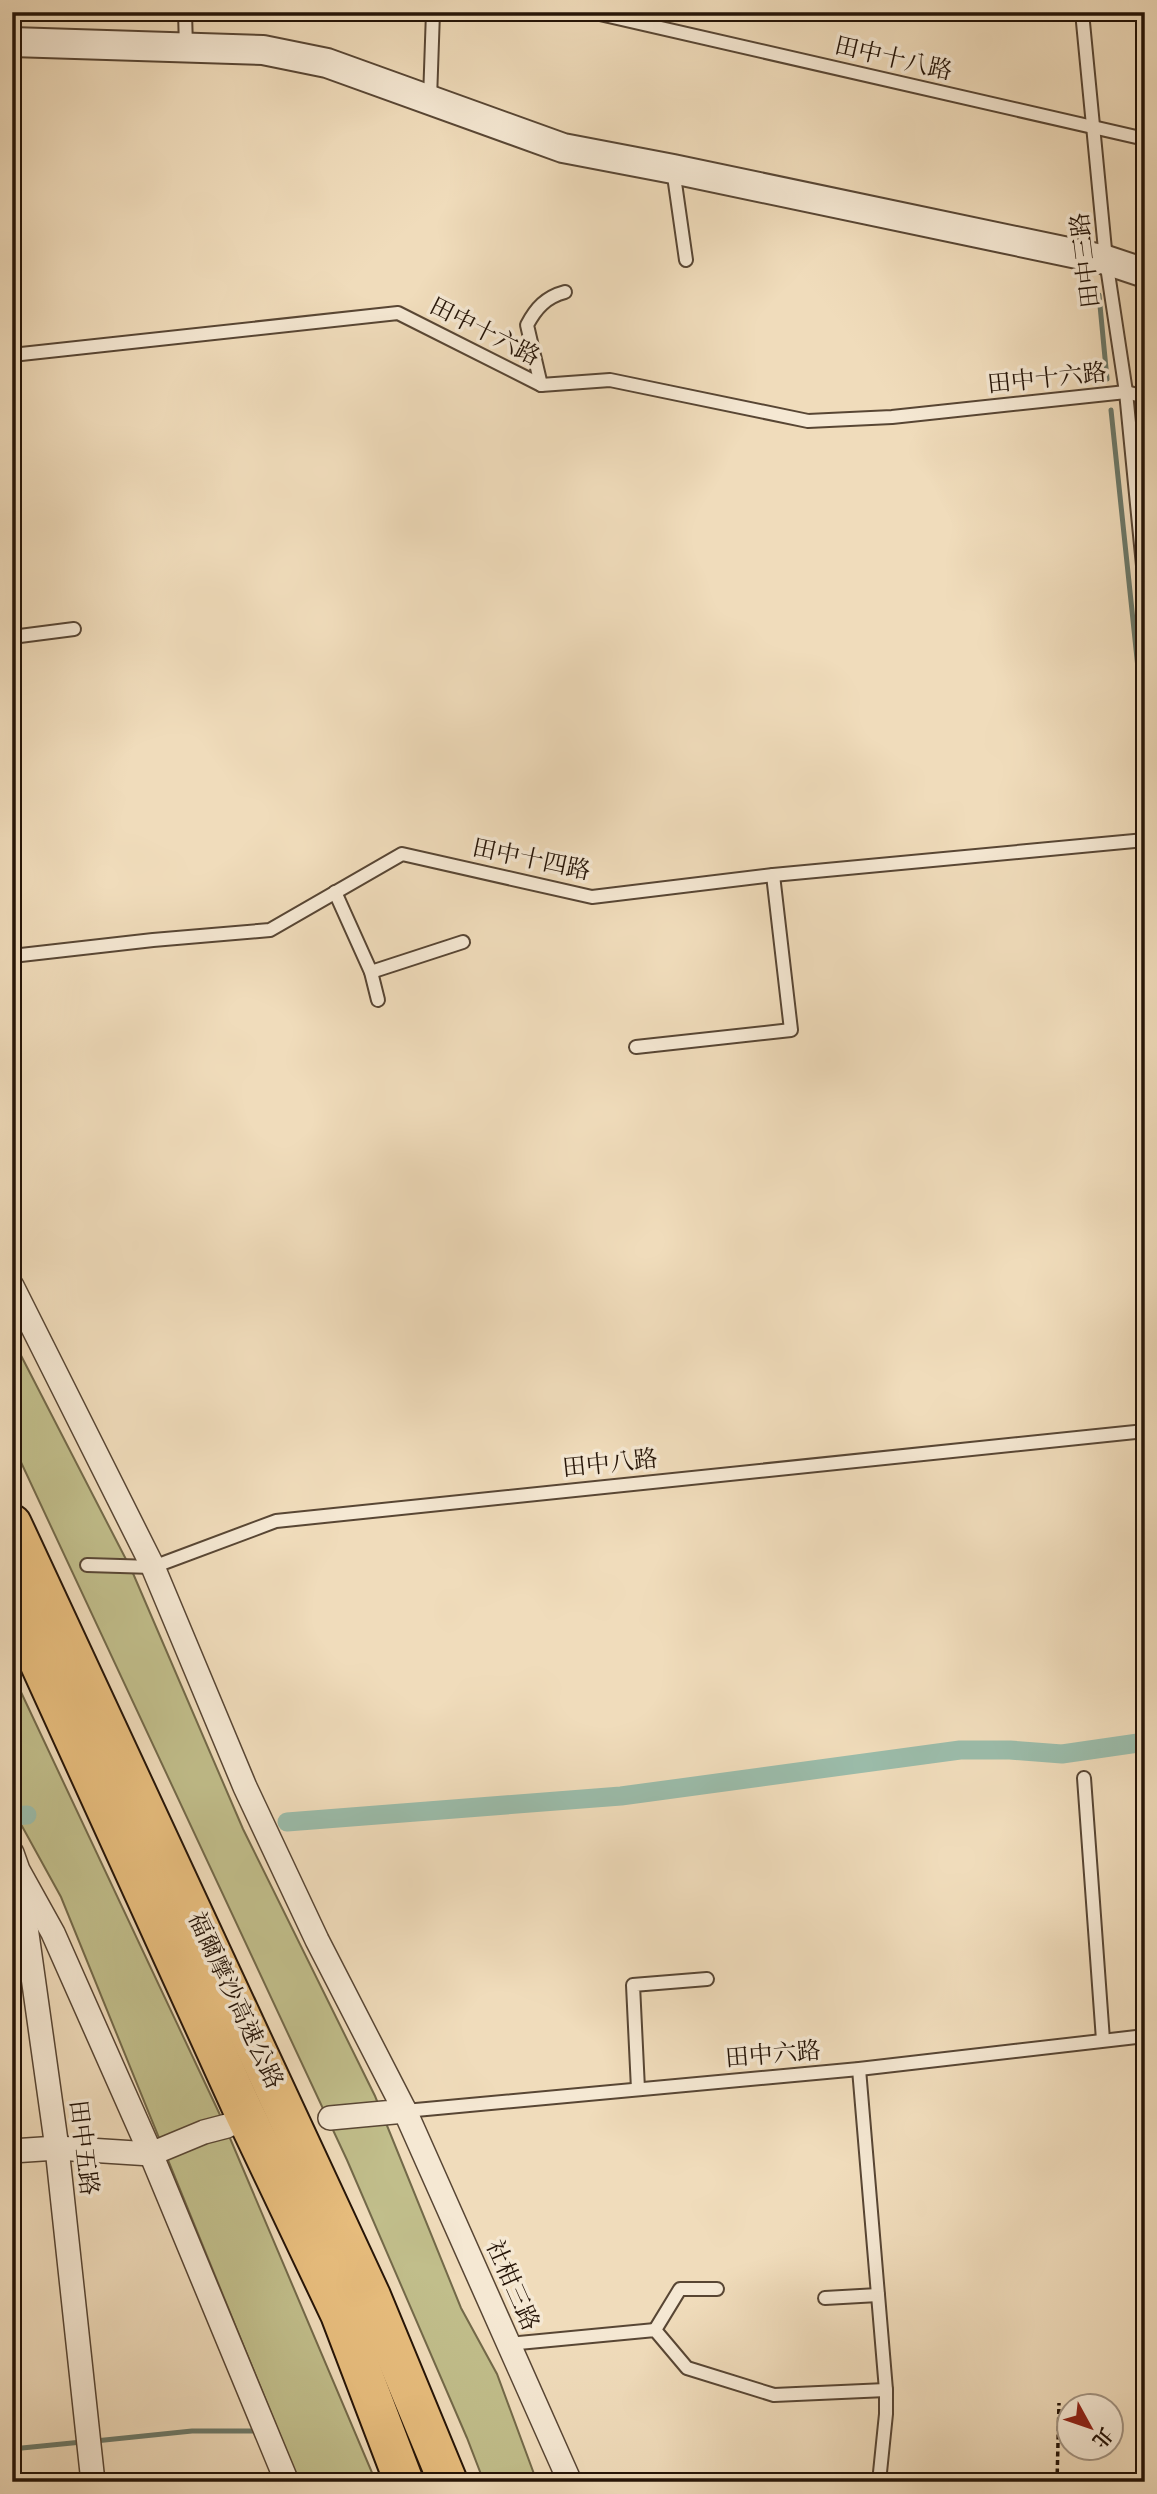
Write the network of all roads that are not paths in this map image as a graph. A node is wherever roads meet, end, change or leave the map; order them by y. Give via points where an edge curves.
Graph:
1 (185, 12) edge
2 (433, 12) edge
3 (591, 12) edge
4 (1082, 12) edge
5 (12, 42) edge
6 (186, 48) junction
7 (430, 100) junction
8 (1095, 127) junction
9 (1145, 139) edge
10 (673, 169) junction
11 (686, 260) dead end
12 (1106, 260) junction
13 (1145, 273) edge
14 (565, 292) dead end
15 (12, 355) edge
16 (541, 385) junction
17 (1126, 393) junction
18 (1145, 397) edge
19 (1145, 586) edge
20 (74, 629) dead end
21 (12, 637) edge
22 (1145, 841) edge
23 (773, 875) junction
24 (335, 892) junction
25 (463, 942) dead end
26 (12, 956) edge
27 (371, 972) junction
28 (378, 1000) dead end
29 (636, 1047) dead end
30 (12, 1286) edge
31 (1145, 1431) edge
32 (12, 1524) edge
33 (87, 1565) dead end
34 (153, 1567) junction
35 (12, 1603) edge
36 (1084, 1779) dead end
37 (14, 1864) edge
38 (707, 1979) dead end
39 (1145, 2036) edge
40 (1102, 2040) junction
41 (859, 2069) junction
42 (638, 2089) junction
43 (405, 2111) junction
44 (330, 2118) dead end
45 (227, 2126) dead end
46 (57, 2148) junction
47 (12, 2151) edge
48 (151, 2154) junction
49 (717, 2289) dead end
50 (878, 2295) junction
51 (825, 2298) dead end
52 (656, 2330) junction
53 (508, 2344) junction
54 (886, 2390) junction
55 (568, 2475) edge
56 (93, 2482) edge
57 (287, 2482) edge
58 (404, 2482) edge
59 (448, 2482) edge
60 (586, 2482) edge
61 (879, 2482) edge

1 - 6 lane
2 - 7 lane
3 - 8 lane, 田中十八路
4 - 8 lane, 田中三路
5 - 6 street
6 - 7 street via 263,50 327,63
7 - 10 street via 562,148
8 - 9 lane, 田中十八路
8 - 12 lane, 田中三路
10 - 11 lane
10 - 12 street
12 - 13 street
12 - 17 lane, 田中三路
14 - 16 lane via 536,308 527,325
15 - 16 lane, 田中十六路 via 398,313
16 - 17 lane, 田中十六路 via 610,380 808,421
17 - 18 lane, 田中十六路
17 - 19 lane, 田中三路
20 - 21 lane
22 - 23 lane, 田中十四路
23 - 24 lane, 田中十四路 via 592,897 402,854
23 - 29 lane via 791,1030
24 - 26 lane, 田中十四路 via 270,930
24 - 27 lane
25 - 27 lane
27 - 28 lane
30 - 34 street, 社柑三路
31 - 34 lane, 田中八路 via 276,1521
32 - 59 highway, 福爾摩沙高速公路 via 365,2283
33 - 34 lane, 田中八路
34 - 43 street, 社柑三路 via 245,1787
35 - 58 highway, 福爾摩沙高速公路 via 340,2314
36 - 40 lane
37 - 46 street, 田中五路
37 - 48 street via 53,1933
38 - 42 lane via 633,1985
39 - 40 lane, 田中六路
40 - 41 lane, 田中六路
41 - 42 lane, 田中六路
41 - 50 lane
42 - 43 lane, 田中六路
43 - 44 street
43 - 53 street, 社柑三路
45 - 48 street
46 - 47 street
46 - 48 street
46 - 56 street, 田中五路
48 - 57 street
49 - 52 lane via 680,2289
50 - 51 lane
50 - 54 lane
52 - 53 lane
52 - 54 lane via 687,2368 774,2395
53 - 55 street, 社柑三路
54 - 61 lane
55 - 60 lane

